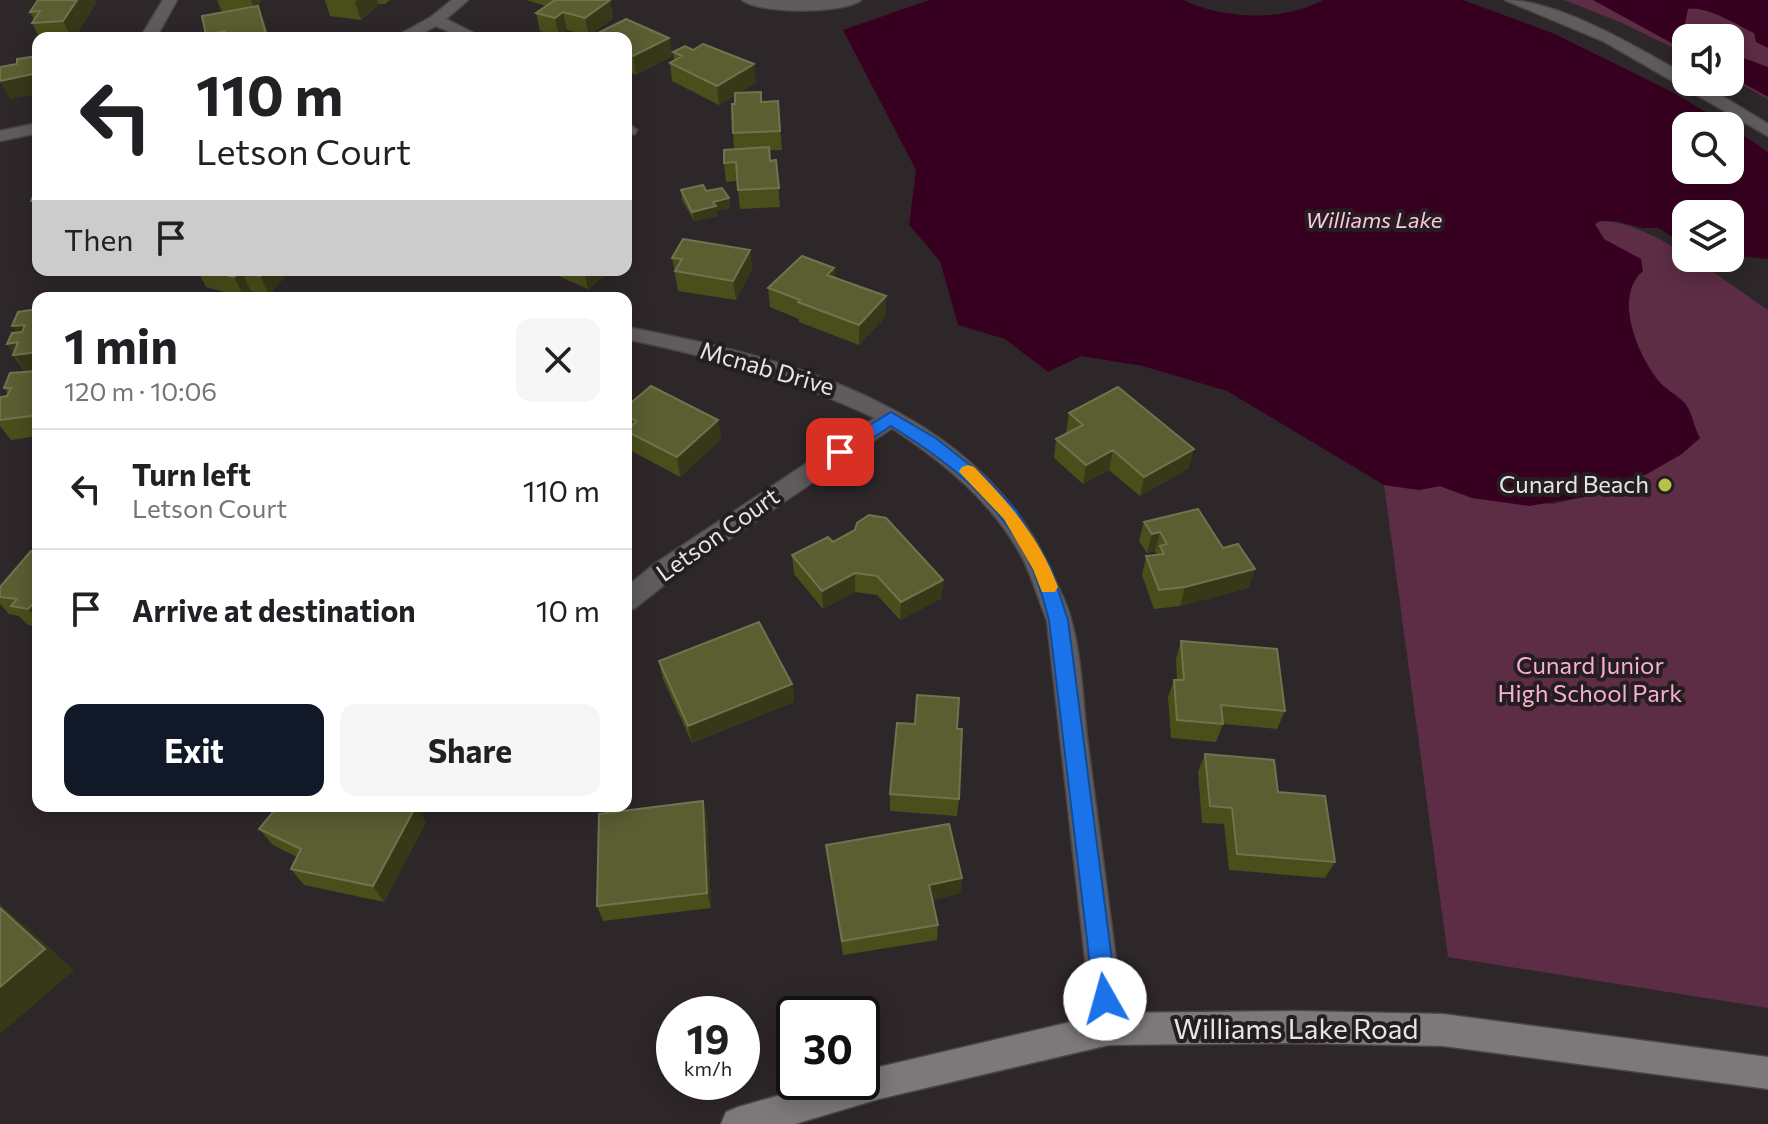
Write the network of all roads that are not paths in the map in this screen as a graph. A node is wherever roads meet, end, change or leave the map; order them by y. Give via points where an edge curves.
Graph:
1 (170, 0) edge
2 (461, 0) edge
3 (749, 0) edge
4 (854, 0) edge
5 (1512, 0) edge
6 (436, 20) junction
7 (151, 32) edge
8 (413, 32) edge
9 (463, 32) edge
10 (1672, 73) edge
11 (1711, 96) edge
12 (32, 129) edge
13 (1768, 131) edge
14 (0, 136) edge
15 (632, 334) edge
16 (891, 418) junction
17 (632, 596) edge
18 (1109, 1029) junction
19 (1768, 1073) edge
20 (738, 1124) edge

1 - 7 street
2 - 6 street
3 - 4 street via 815,7
5 - 10 street via 1608,38
6 - 8 street
6 - 9 street
11 - 13 street
12 - 14 street
15 - 16 street, Mcnab Drive via 758,362 839,389
16 - 17 street, Letson Court
16 - 18 street, Mcnab Drive via 979,481 1010,515 1047,582 1059,620
18 - 19 main road, Williams Lake Road via 1443,1030
18 - 20 main road, Williams Lake Road via 879,1083

